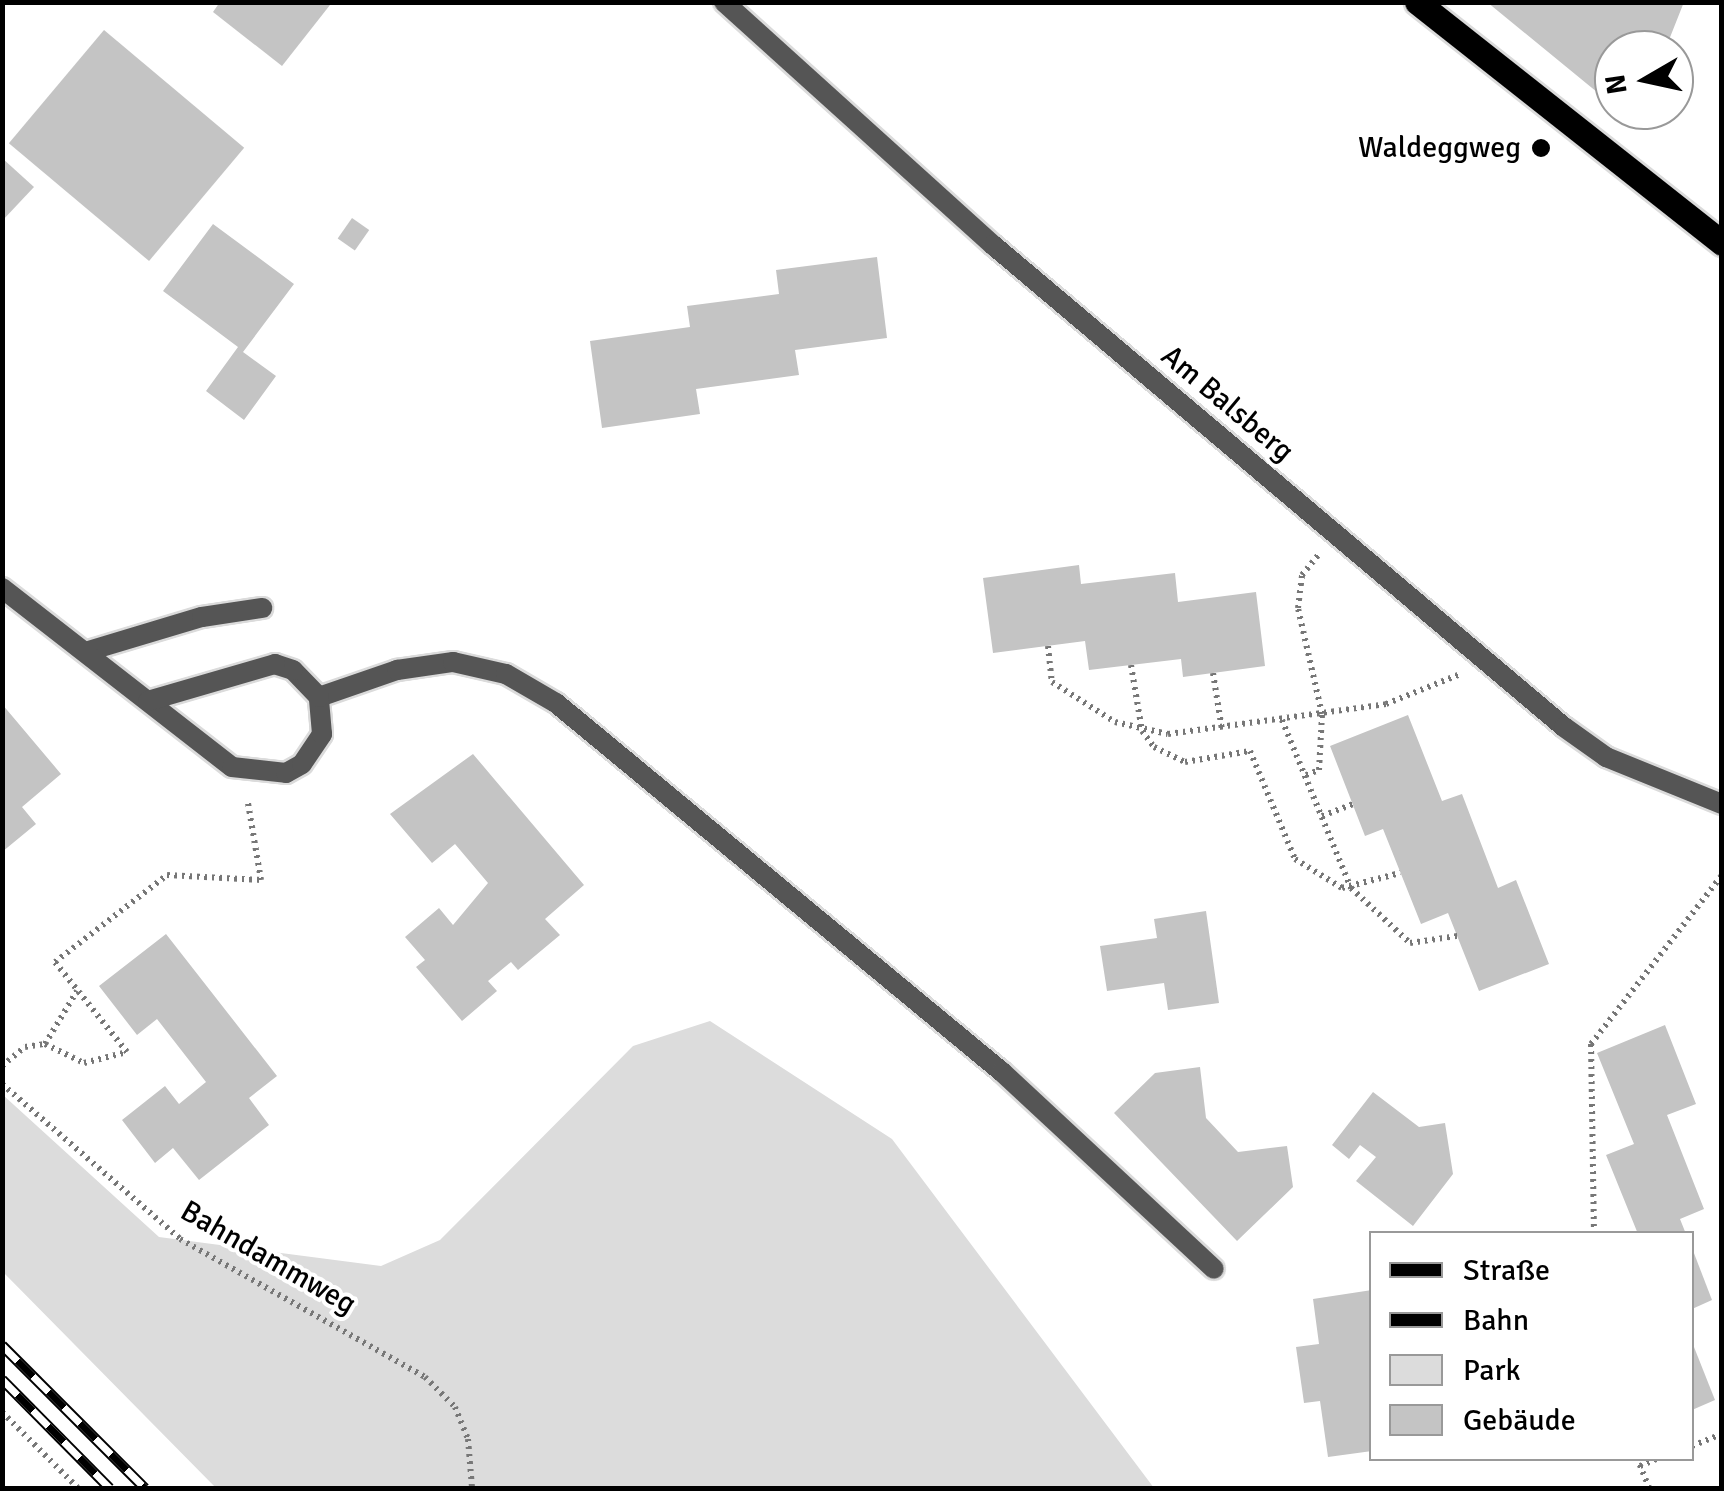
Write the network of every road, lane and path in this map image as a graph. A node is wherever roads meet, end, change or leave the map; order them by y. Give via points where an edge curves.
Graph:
1 (724, 2) edge
2 (1417, 2) edge
3 (1722, 243) edge
4 (1334, 534) junction
5 (2, 588) edge
6 (262, 608) dead end
7 (1048, 646) dead end
8 (85, 652) junction
9 (1483, 660) junction
10 (1131, 665) dead end
11 (1212, 673) dead end
12 (319, 698) junction
13 (148, 701) junction
14 (1322, 714) junction
15 (1282, 720) junction
16 (1222, 730) junction
17 (1142, 731) junction
18 (1306, 775) junction
19 (248, 803) dead end
20 (1352, 804) dead end
21 (1722, 804) edge
22 (1322, 816) junction
23 (1400, 873) dead end
24 (1722, 874) edge
25 (1351, 888) junction
26 (1457, 936) dead end
27 (78, 991) junction
28 (45, 1044) junction
29 (2, 1066) edge
30 (2, 1084) edge
31 (1594, 1231) edge
32 (1214, 1269) dead end
33 (2, 1412) edge
34 (1722, 1434) edge
35 (1694, 1445) edge
36 (1638, 1462) edge
37 (78, 1488) edge
38 (472, 1488) edge
39 (1649, 1488) edge

1 - 4 street, Am Balsberg via 854,125
2 - 3 main road
4 - 9 street, Am Balsberg
4 - 14 path via 1302,575 1298,608
5 - 8 street
6 - 8 street via 202,616
7 - 17 path via 1052,682
8 - 13 street
9 - 14 path via 1386,704
9 - 21 street, Am Balsberg via 1606,757
10 - 17 path
11 - 16 path
12 - 13 street via 293,670 275,664
12 - 13 street via 314,750 268,777 232,767
12 - 32 street via 397,670 452,662 506,674 556,703 1002,1072
14 - 15 path
14 - 18 path via 1319,770
15 - 16 path
15 - 18 path
16 - 17 path
17 - 25 path via 1154,748 1184,762 1250,751 1296,859
18 - 22 path
19 - 27 path via 261,880 167,875 55,962
20 - 22 path
22 - 25 path
23 - 25 path
24 - 31 path via 1591,1044
25 - 26 path via 1410,942
27 - 28 path
27 - 28 path via 127,1052 84,1064
28 - 29 path via 25,1047
30 - 38 path, Bahndammweg via 180,1239 425,1377 455,1407
33 - 37 path
34 - 35 path
36 - 39 path

